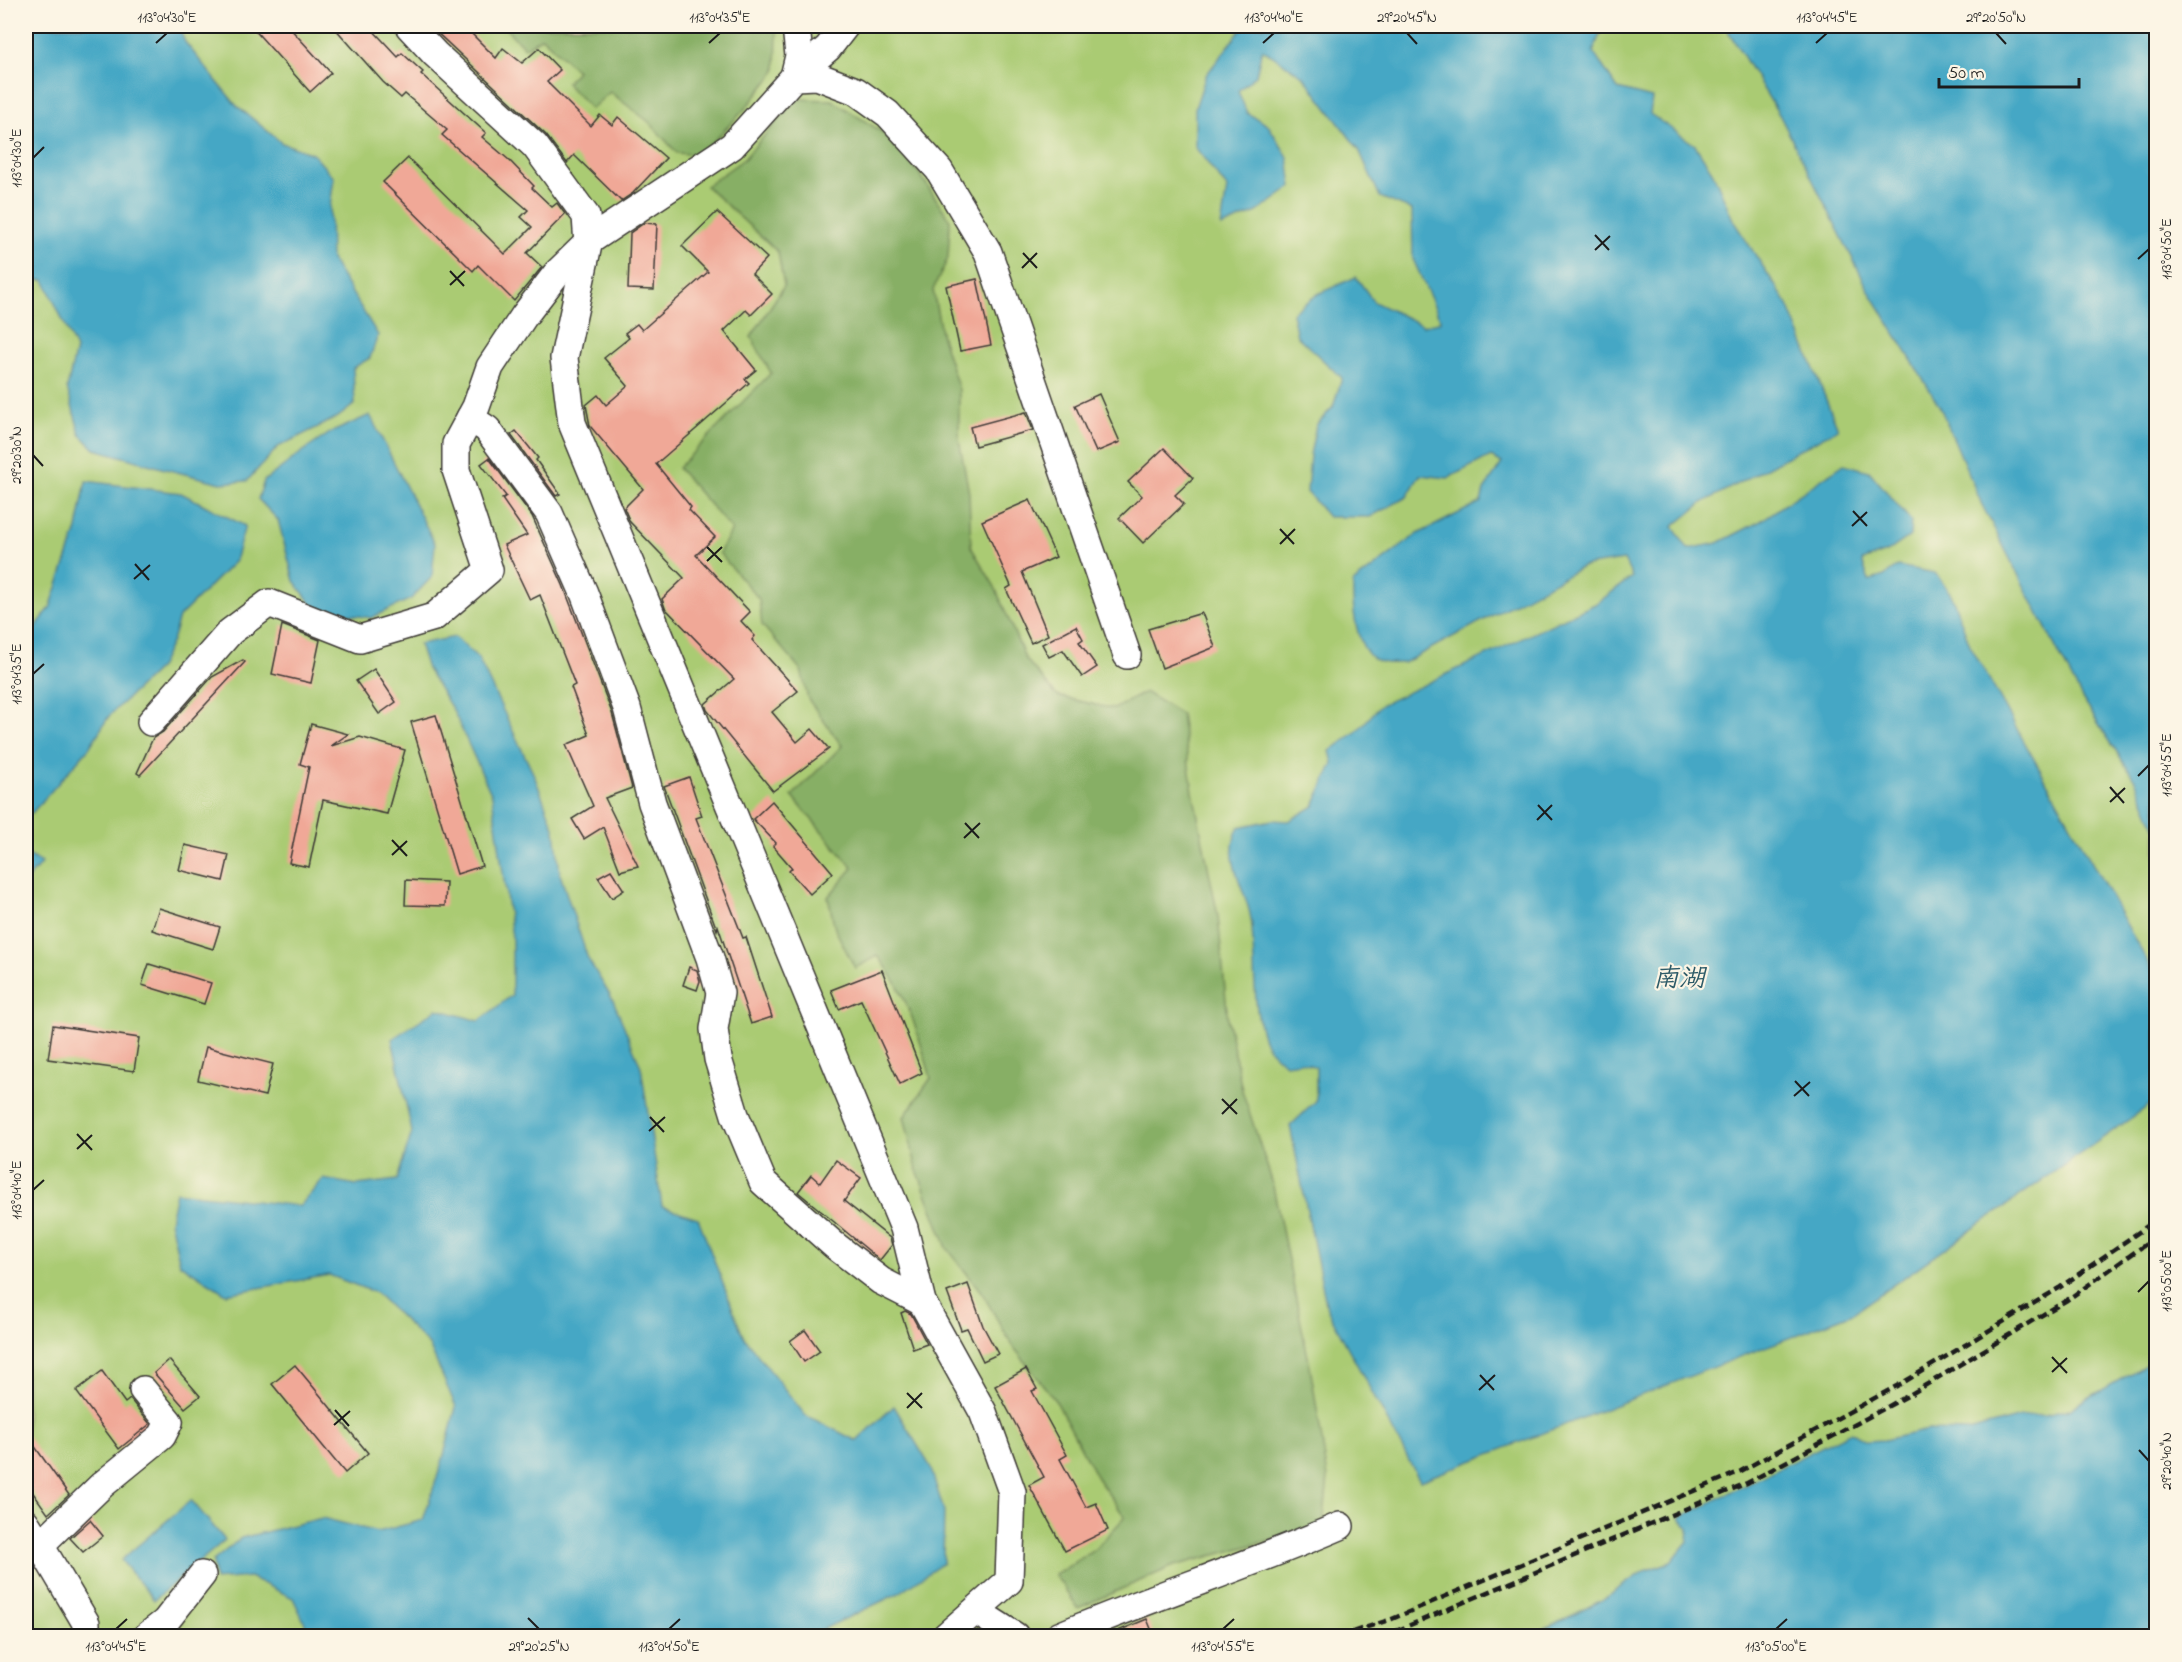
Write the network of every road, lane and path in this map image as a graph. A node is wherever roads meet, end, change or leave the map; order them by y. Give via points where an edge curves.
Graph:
1 (409, 26) edge
2 (796, 26) edge
3 (845, 26) edge
4 (794, 77) junction
5 (588, 245) junction
6 (470, 418) junction
7 (1127, 655) dead end
8 (151, 722) dead end
9 (922, 1302) junction
10 (143, 1390) dead end
11 (1340, 1526) dead end
12 (33, 1534) edge
13 (202, 1575) dead end
14 (975, 1611) junction
15 (86, 1636) edge
16 (147, 1636) edge
17 (946, 1636) edge
18 (1015, 1636) edge
19 (1059, 1636) edge

1 - 5 street via 535,146 586,216
2 - 4 street via 799,56
3 - 4 street via 828,48
4 - 5 street via 732,146
4 - 7 street via 817,76 856,91 888,114 939,170 988,252
5 - 6 street via 557,273 524,316 490,367
5 - 9 street via 564,358 572,423 904,1228
6 - 8 street via 456,444 456,470 489,570 434,616 360,639 269,603 230,633
6 - 9 street via 487,429 549,513 588,604 627,708 652,803 710,958 720,993 714,1029 718,1059 735,1116 763,1182 881,1281
9 - 14 street via 983,1412 1012,1492 1009,1581
10 - 12 street via 169,1422 162,1436
11 - 19 street
12 - 15 street via 86,1623
13 - 16 street via 165,1622
14 - 17 street
14 - 18 street

